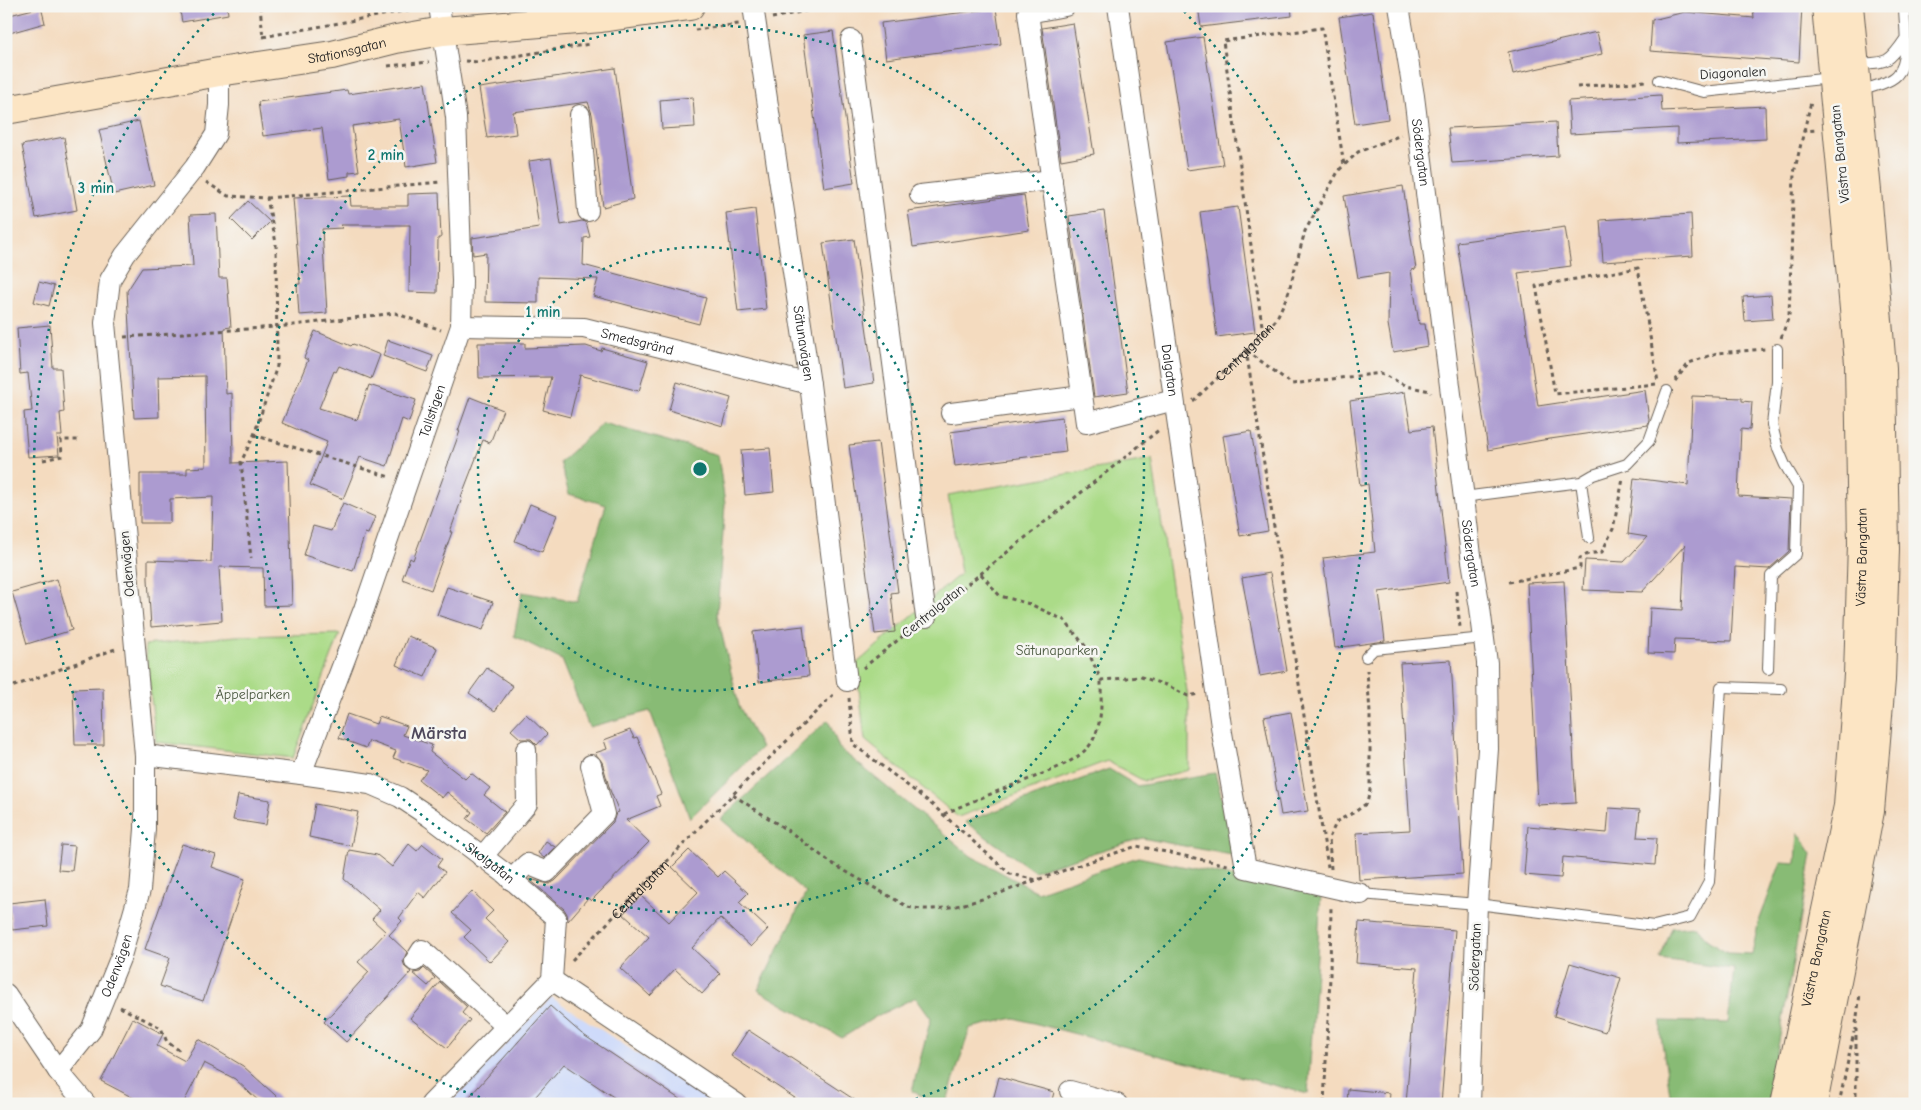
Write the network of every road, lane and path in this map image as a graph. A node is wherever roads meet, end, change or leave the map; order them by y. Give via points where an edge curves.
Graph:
1 (260, 6) edge
2 (829, 6) edge
3 (1065, 6) edge
4 (1118, 6) edge
5 (1399, 6) edge
6 (1826, 6) edge
7 (1849, 6) edge
8 (1904, 6) edge
9 (754, 13) edge
10 (434, 15) edge
11 (692, 18) edge
12 (263, 37) junction
13 (1905, 39) junction
14 (851, 40) dead end
15 (595, 43) dead end
16 (446, 60) junction
17 (268, 65) junction
18 (386, 66) dead end
19 (219, 72) junction
20 (1659, 80) joint
21 (1842, 82) junction
22 (1577, 87) dead end
23 (6, 110) edge
24 (580, 115) dead end
25 (1418, 128) junction
26 (1837, 137) junction
27 (1344, 165) junction
28 (191, 172) junction
29 (1052, 180) junction
30 (458, 181) junction
31 (920, 195) dead end
32 (267, 198) junction
33 (588, 210) dead end
34 (277, 327) junction
35 (459, 331) junction
36 (1263, 334) junction
37 (106, 338) junction
38 (1777, 349) junction
39 (1246, 350) junction
40 (810, 384) junction
41 (1658, 384) junction
42 (1667, 391) joint
43 (1082, 396) junction
44 (1431, 396) dead end
45 (1662, 405) junction
46 (1175, 408) junction
47 (951, 413) dead end
48 (254, 435) junction
49 (79, 440) dead end
50 (43, 460) dead end
51 (408, 482) junction
52 (1581, 482) junction
53 (1463, 497) junction
54 (1589, 538) dead end
55 (250, 558) dead end
56 (981, 574) junction
57 (1454, 581) dead end
58 (926, 617) junction
59 (1484, 638) junction
60 (1462, 640) junction
61 (135, 642) junction
62 (1366, 657) joint
63 (1768, 669) dead end
64 (1100, 680) junction
65 (847, 681) junction
66 (1781, 688) dead end
67 (6, 689) edge
68 (1216, 691) junction
69 (526, 750) dead end
70 (145, 755) junction
71 (591, 765) dead end
72 (301, 774) junction
73 (732, 795) junction
74 (944, 814) junction
75 (482, 857) junction
76 (1246, 868) junction
77 (511, 880) junction
78 (1037, 880) junction
79 (1331, 887) junction
80 (1361, 894) joint
81 (1477, 904) junction
82 (415, 961) dead end
83 (552, 980) junction
84 (6, 994) edge
85 (104, 998) junction
86 (1856, 1024) dead end
87 (507, 1027) junction
88 (180, 1051) dead end
89 (58, 1071) junction
90 (1070, 1090) dead end
91 (86, 1104) edge
92 (431, 1104) edge
93 (737, 1104) edge
94 (1117, 1104) edge
95 (1324, 1104) edge
96 (1470, 1104) edge
97 (1785, 1104) edge
98 (1813, 1104) edge
99 (1839, 1104) edge

1 - 12 path
2 - 9 path
3 - 29 street via 1028,13
4 - 46 street, Dalgatan
5 - 25 street, Södergatan
6 - 21 street, Västra Bangatan
7 - 21 street, Västra Bangatan
8 - 13 lane
9 - 11 path
9 - 40 street, Sätunavägen
10 - 11 street, Stationsgatan
10 - 12 path
10 - 16 street, Tallstigen
10 - 17 street, Stationsgatan via 396,39
12 - 17 path
13 - 21 lane via 1885,62
13 - 21 lane via 1906,60 1897,76 1876,86
14 - 58 street
15 - 16 path via 478,62
16 - 18 path
16 - 30 street, Tallstigen via 456,117
17 - 19 street, Stationsgatan
19 - 23 street, Stationsgatan
19 - 28 street, Odenvägen via 216,134
20 - 21 lane, Diagonalen via 1704,92
20 - 22 path
21 - 26 street, Västra Bangatan
21 - 98 street, Västra Bangatan via 1867,191 1882,368 1885,549 1881,680 1870,811
24 - 33 street
25 - 27 path, Centralgatan via 1358,152
25 - 53 street, Södergatan
26 - 38 path via 1819,130 1804,131 1794,173 1789,316
26 - 97 street, Västra Bangatan via 1859,364 1862,544 1858,675 1848,806
27 - 36 path, Centralgatan via 1305,231 1288,294 1276,320
27 - 36 path via 1322,28 1223,41
28 - 32 path via 228,196
28 - 37 street, Odenvägen via 125,255 110,280
29 - 31 street
29 - 43 street
30 - 32 path
30 - 35 street, Tallstigen via 462,281
32 - 34 path via 276,243
34 - 35 path via 395,312
34 - 37 path
34 - 48 path via 277,366
35 - 40 street, Smedsgränd via 584,328
35 - 51 street, Tallstigen
36 - 39 path, Centralgatan
37 - 61 street, Odenvägen
38 - 42 path via 1718,353 1690,363
38 - 63 lane via 1772,425 1785,466 1798,487 1796,554 1772,576
39 - 44 path via 1292,384 1381,373 1406,386 1430,391
39 - 46 path, Centralgatan
39 - 79 path
40 - 65 street, Sätunavägen
41 - 41 path via 1638,268 1536,286 1555,394
41 - 45 path
42 - 45 lane
43 - 46 street via 1086,422
43 - 47 street
45 - 52 lane via 1649,441 1626,464
46 - 56 path, Centralgatan
46 - 68 street, Dalgatan
48 - 51 path
48 - 55 path via 241,462
49 - 50 path via 61,440 62,456
51 - 72 street, Tallstigen
52 - 53 lane
52 - 54 lane
53 - 59 street, Södergatan
56 - 58 path, Centralgatan
56 - 64 path via 1000,596 1030,604 1064,620 1086,646
57 - 60 path
58 - 65 path, Centralgatan
59 - 60 lane
59 - 81 street, Södergatan via 1488,749
60 - 62 lane via 1374,649
61 - 67 path
61 - 70 street, Odenvägen
62 - 79 path via 1370,790 1367,803 1337,821 1329,838
64 - 68 path via 1141,677 1188,696
64 - 74 path via 1102,715 1093,742 1075,758 1045,774
65 - 73 path, Centralgatan
65 - 74 path via 853,744
66 - 81 lane via 1721,687 1709,882 1690,917 1654,926
68 - 76 street, Dalgatan
69 - 75 street via 527,804
70 - 72 street, Skolgatan
70 - 85 street, Odenvägen via 145,828 140,890 121,956
71 - 77 street via 604,814 547,872 527,864
72 - 75 street, Skolgatan via 370,784 400,797
73 - 78 path via 831,863 908,907 936,910
73 - 83 path, Centralgatan
74 - 78 path via 1010,874
75 - 77 street, Skolgatan
76 - 78 path via 1137,846
76 - 79 street
77 - 83 street, Skolgatan via 556,918
79 - 80 street
79 - 95 path
80 - 81 lane
81 - 96 street, Södergatan
82 - 87 street via 422,950
83 - 87 street
83 - 93 street
84 - 89 street
85 - 88 path via 162,1028 167,1042
85 - 89 street, Odenvägen via 92,1030
86 - 99 path
87 - 92 street
89 - 91 street
90 - 94 street

